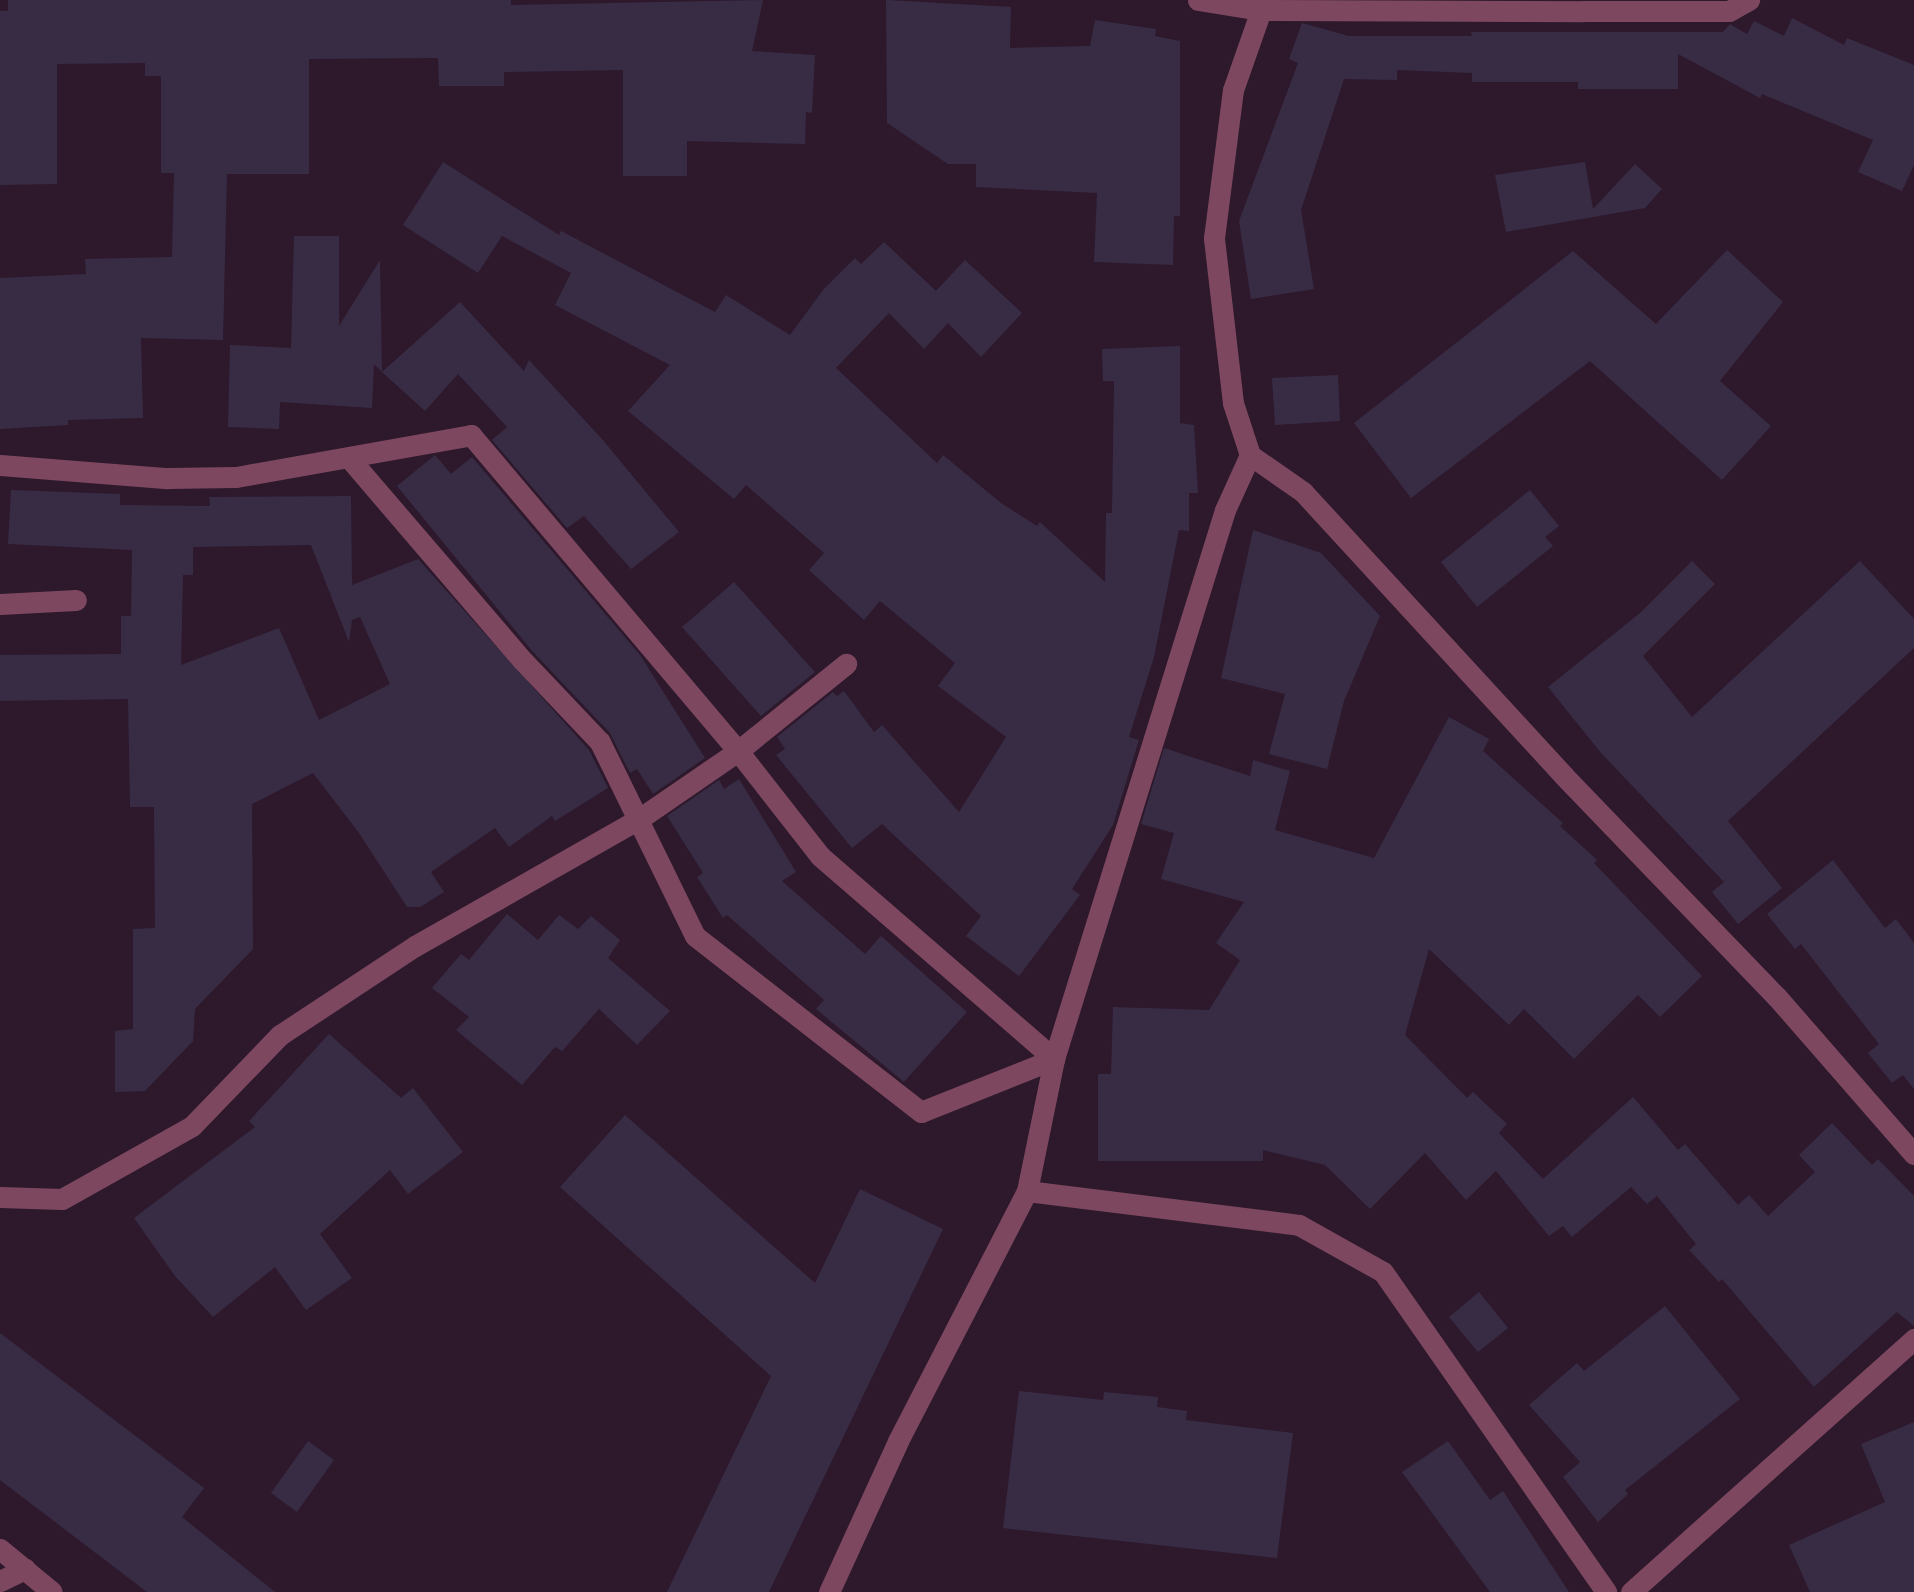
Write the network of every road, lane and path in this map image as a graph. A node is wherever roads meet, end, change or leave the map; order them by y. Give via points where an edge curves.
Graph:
1 (1198, 0) edge
2 (1749, 0) edge
3 (1261, 10) junction
4 (1250, 455) junction
5 (350, 459) junction
6 (0, 465) edge
7 (76, 600) dead end
8 (0, 604) edge
9 (846, 664) dead end
10 (738, 751) junction
11 (639, 819) junction
12 (1054, 1059) junction
13 (1914, 1154) edge
14 (1027, 1191) junction
15 (0, 1197) edge
16 (1914, 1339) edge
17 (0, 1549) edge
18 (25, 1569) junction
19 (0, 1581) edge
20 (52, 1592) edge
21 (829, 1592) edge
22 (1606, 1592) edge
23 (1631, 1592) edge

1 - 3 street
2 - 3 street via 1729,12
3 - 4 street via 1233,90 1214,238 1233,403
4 - 12 street via 1225,510
4 - 13 street via 1303,492 1563,776 1776,996
5 - 6 street via 236,477 167,478
5 - 10 street via 471,435
5 - 11 street via 523,661 600,742
7 - 8 street
9 - 10 street
10 - 11 street
10 - 12 street via 820,856
11 - 12 street via 695,936 921,1112
11 - 15 street via 415,946 280,1035 192,1126 62,1199
12 - 14 street
14 - 21 street via 898,1441
14 - 22 street via 1299,1225 1383,1272
16 - 23 street
17 - 18 street
18 - 19 street
18 - 20 street

